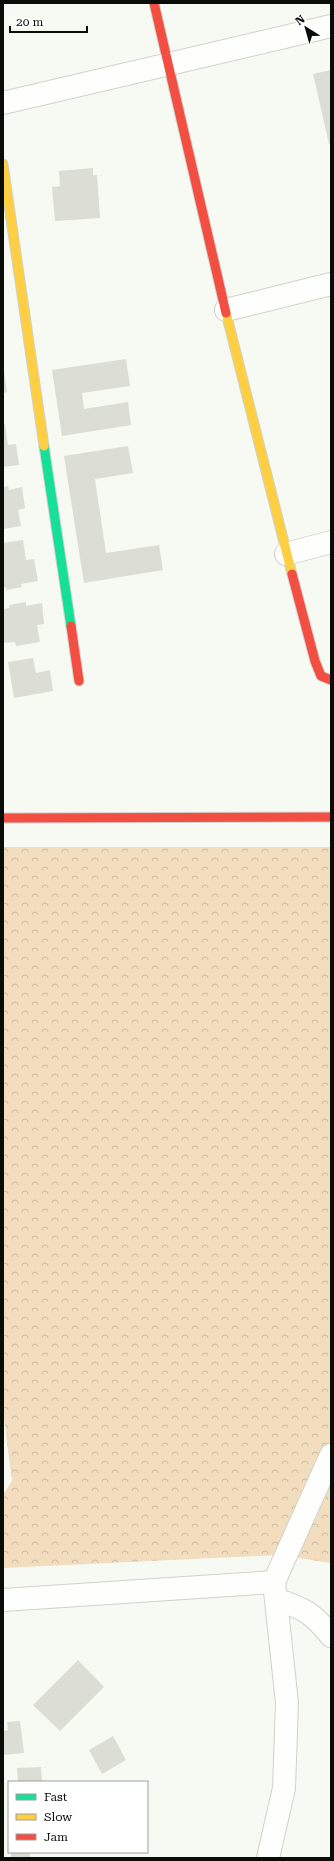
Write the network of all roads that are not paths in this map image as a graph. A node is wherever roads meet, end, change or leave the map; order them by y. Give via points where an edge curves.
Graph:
1 (154, 3) edge
2 (331, 26) edge
3 (168, 65) junction
4 (3, 104) edge
5 (3, 164) edge
6 (331, 284) edge
7 (226, 310) junction
8 (331, 542) edge
9 (286, 554) junction
10 (331, 680) edge
11 (78, 681) dead end
12 (331, 817) edge
13 (3, 818) edge
14 (331, 1455) edge
15 (275, 1590) junction
16 (3, 1600) edge
17 (331, 1636) edge
18 (268, 1858) edge

1 - 3 street
2 - 3 street
3 - 4 street
3 - 7 street
5 - 11 street
6 - 7 street
7 - 9 street
8 - 9 street
9 - 10 street via 315,661 321,676
12 - 13 street
14 - 15 street
15 - 16 street
15 - 17 street via 318,1619
15 - 18 street via 287,1702 284,1788

